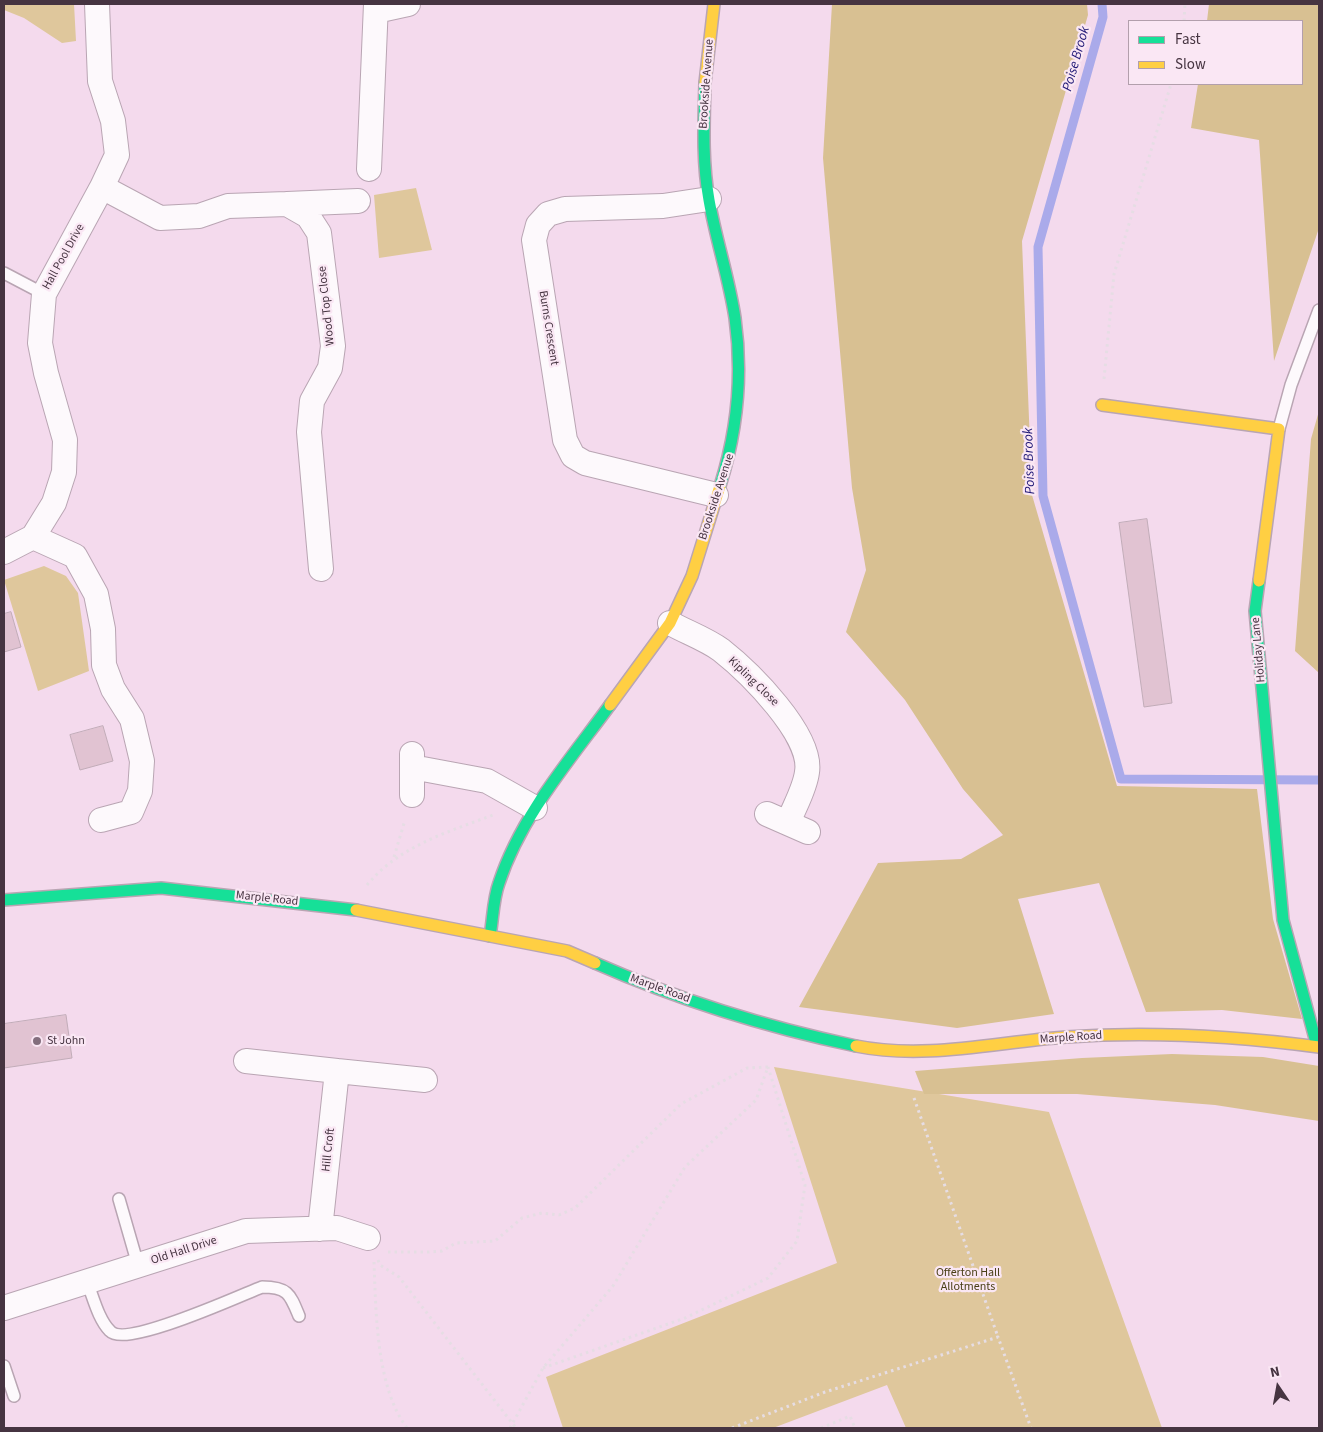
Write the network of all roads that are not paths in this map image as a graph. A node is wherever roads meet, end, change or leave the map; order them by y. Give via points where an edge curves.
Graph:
1 (97, 4) edge
2 (408, 4) edge
3 (714, 4) edge
4 (376, 7) edge
5 (369, 169) dead end
6 (102, 187) junction
7 (708, 199) junction
8 (358, 200) dead end
9 (287, 204) junction
10 (4, 273) edge
11 (44, 294) junction
12 (1319, 310) edge
13 (1102, 405) road end
14 (1279, 429) junction
15 (716, 495) junction
16 (33, 537) junction
17 (4, 552) edge
18 (321, 568) dead end
19 (670, 623) junction
20 (412, 795) road end
21 (531, 805) junction
22 (101, 820) dead end
23 (788, 823) dead end
24 (4, 900) edge
25 (490, 936) junction
26 (1318, 1047) edge
27 (246, 1061) dead end
28 (337, 1070) junction
29 (425, 1080) dead end
30 (119, 1199) dead end
31 (320, 1229) junction
32 (371, 1245) road end
33 (138, 1265) junction
34 (87, 1282) junction
35 (4, 1308) edge
36 (299, 1316) dead end
37 (4, 1366) edge
38 (14, 1396) dead end

1 - 6 street, Hall Pool Drive via 100,81 114,121 117,155
2 - 4 street
3 - 7 street, Brookside Avenue via 705,71 703,145
4 - 5 street
6 - 9 street via 160,218 198,216 228,206
6 - 11 street, Hall Pool Drive
7 - 15 street, Brookside Avenue via 736,319 739,389 732,449
7 - 15 street, Burns Crescent via 663,206 565,209 548,214 538,225 534,240 565,440 573,456 585,463
8 - 9 street
9 - 18 street, Wood Top Close via 308,216 319,233 333,346 330,368 312,401 308,432
10 - 11 lane
11 - 16 street, Hall Pool Drive via 40,343 65,440 64,464 54,502
12 - 14 lane via 1290,385
13 - 14 street
14 - 26 street, Holiday Lane via 1255,611 1283,920
15 - 19 street, Brookside Avenue via 692,576
16 - 17 street
16 - 22 street via 75,556 96,594 103,629 104,665 113,689 132,720 142,761 140,791 131,812
19 - 21 street, Brookside Avenue
19 - 23 street, Kipling Close via 720,650 779,707 800,738 807,773
20 - 21 street via 412,760 487,781
21 - 25 street, Brookside Avenue via 498,885
24 - 25 street, Marple Road via 161,888 350,909
25 - 26 street, Marple Road via 567,951 656,990 794,1033 871,1049 946,1051 1065,1037 1150,1033 1250,1038
27 - 28 street
28 - 29 street
28 - 31 street, Hill Croft
30 - 33 lane
31 - 32 street, Old Hall Drive via 336,1228
31 - 33 street, Old Hall Drive via 246,1231
33 - 34 street, Old Hall Drive
34 - 35 street, Old Hall Drive
34 - 36 lane via 104,1322 110,1332 118,1335 146,1332 262,1287 286,1291 292,1297
37 - 38 lane

